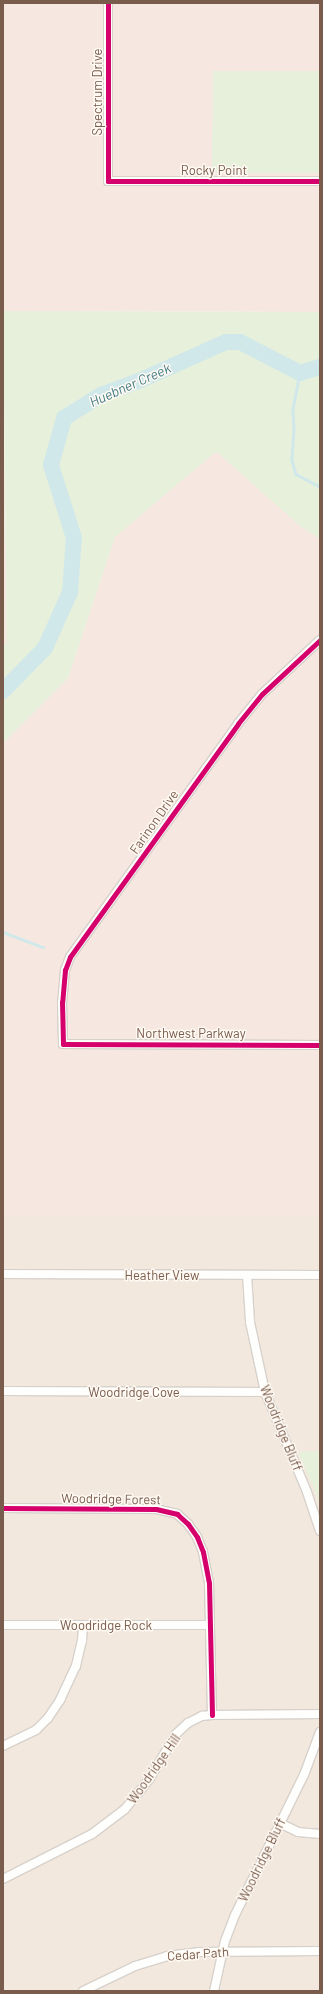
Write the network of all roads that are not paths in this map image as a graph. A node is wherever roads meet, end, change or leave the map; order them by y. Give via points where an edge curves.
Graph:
1 (108, 3) edge
2 (108, 181) joint
3 (320, 181) edge
4 (320, 640) edge
5 (63, 1044) joint
6 (320, 1045) edge
7 (3, 1274) edge
8 (247, 1275) junction
9 (320, 1276) edge
10 (3, 1391) edge
11 (265, 1392) junction
12 (3, 1508) edge
13 (320, 1531) edge
14 (3, 1625) edge
15 (83, 1625) junction
16 (210, 1626) junction
17 (320, 1714) edge
18 (212, 1715) junction
19 (320, 1732) edge
20 (3, 1746) edge
21 (279, 1824) junction
22 (320, 1834) edge
23 (3, 1879) edge
24 (320, 1951) edge
25 (222, 1952) junction
26 (83, 1991) edge
27 (214, 1991) edge

1 - 2 street, Spectrum Drive
2 - 3 street, Rocky Point
4 - 5 street, Farinon Drive via 262,694 238,724 70,957 65,970 62,1002
5 - 6 street, Northwest Parkway
7 - 8 street, Heather View
8 - 9 street, Heather View
8 - 11 street, Woodridge Bluff via 250,1322
10 - 11 street, Woodridge Cove
11 - 13 street, Woodridge Bluff via 307,1492
12 - 16 street, Woodridge Forest via 156,1509 176,1514 188,1524 203,1552 209,1583
14 - 15 street, Woodridge Rock
15 - 16 street, Woodridge Rock
15 - 20 street via 76,1666 60,1700 36,1730
16 - 18 street, Woodridge Forest
17 - 18 street, Woodridge Hill
18 - 23 street, Woodridge Hill via 202,1716 188,1723 176,1734 140,1792 125,1809 106,1824 75,1843
19 - 21 street, Woodridge Bluff via 304,1775
21 - 22 street via 298,1832
21 - 25 street, Woodridge Bluff via 235,1915
24 - 25 street, Cedar Path
25 - 26 street, Cedar Path via 184,1953 151,1960
25 - 27 street, Woodridge Bluff

